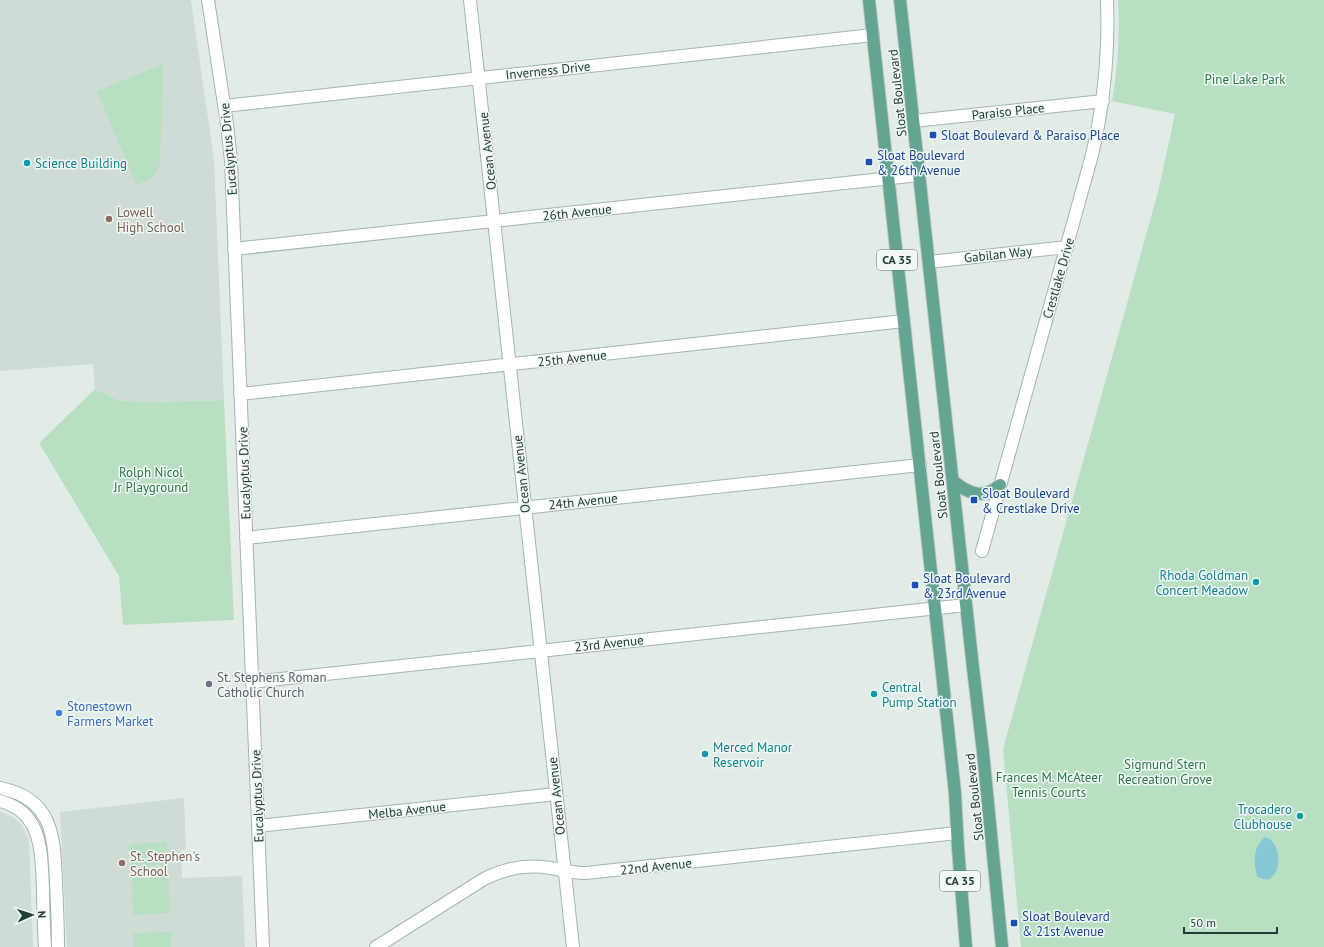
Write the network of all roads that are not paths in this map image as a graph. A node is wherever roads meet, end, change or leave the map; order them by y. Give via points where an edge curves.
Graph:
1 (208, 0) edge
2 (470, 0) edge
3 (869, 0) edge
4 (900, 0) edge
5 (1107, 0) edge
6 (873, 35) junction
7 (479, 78) junction
8 (1103, 101) junction
9 (224, 106) junction
10 (914, 121) junction
11 (920, 175) junction
12 (888, 178) junction
13 (494, 221) junction
14 (1067, 246) junction
15 (234, 249) junction
16 (929, 262) junction
17 (904, 321) junction
18 (510, 364) junction
19 (240, 394) junction
20 (920, 465) junction
21 (953, 481) junction
22 (1000, 485) junction
23 (525, 508) junction
24 (246, 538) junction
25 (982, 551) dead end
26 (966, 605) junction
27 (935, 608) junction
28 (541, 651) junction
29 (252, 682) junction
30 (0, 788) edge
31 (556, 794) junction
32 (0, 801) edge
33 (258, 826) junction
34 (957, 833) junction
35 (564, 871) junction
36 (45, 947) edge
37 (58, 947) edge
38 (263, 947) edge
39 (376, 947) edge
40 (573, 947) edge
41 (966, 947) edge
42 (1002, 947) edge

1 - 9 street, Eucalyptus Drive
2 - 7 street, Ocean Avenue
3 - 6 main road, Sloat Boulevard / CA 35
4 - 10 main road, Sloat Boulevard / CA 35
5 - 8 street, Crestlake Drive
6 - 7 street, Inverness Drive
6 - 12 main road, Sloat Boulevard / CA 35
7 - 9 street, Inverness Drive
7 - 13 street, Ocean Avenue
8 - 10 street, Paraiso Place
8 - 14 street, Crestlake Drive via 1092,155
9 - 15 street, Eucalyptus Drive via 231,161
10 - 11 main road, Sloat Boulevard / CA 35
11 - 12 street, 26th Avenue
11 - 16 main road, Sloat Boulevard / CA 35
12 - 13 street, 26th Avenue
12 - 17 main road, Sloat Boulevard / CA 35
13 - 15 street, 26th Avenue
13 - 18 street, Ocean Avenue
14 - 16 street, Gabilan Way
14 - 22 street, Crestlake Drive
15 - 19 street, Eucalyptus Drive
16 - 21 main road, Sloat Boulevard / CA 35
17 - 18 street, 25th Avenue
17 - 20 main road, Sloat Boulevard / CA 35
18 - 19 street, 25th Avenue
18 - 23 street, Ocean Avenue
19 - 24 street, Eucalyptus Drive
20 - 23 street, 24th Avenue
20 - 27 main road, Sloat Boulevard / CA 35
21 - 22 main road via 978,494 989,493
21 - 26 main road, Sloat Boulevard / CA 35
22 - 25 street, Crestlake Drive
23 - 24 street, 24th Avenue
23 - 28 street, Ocean Avenue
24 - 29 street, Eucalyptus Drive
26 - 27 street, 23rd Avenue
26 - 42 main road, Sloat Boulevard / CA 35
27 - 28 street, 23rd Avenue
27 - 34 main road, Sloat Boulevard / CA 35
28 - 29 street, 23rd Avenue
28 - 31 street, Ocean Avenue
29 - 33 street, Eucalyptus Drive
30 - 37 street via 25,796 35,804 50,827 55,855
31 - 33 street, Melba Avenue
31 - 35 street, Ocean Avenue
32 - 36 street via 19,808 38,834 42,856
33 - 38 street, Eucalyptus Drive
34 - 35 street, 22nd Avenue via 586,873
34 - 41 main road, Sloat Boulevard / CA 35
35 - 39 street, 22nd Avenue via 533,866 512,868 493,874
35 - 40 street, Ocean Avenue

